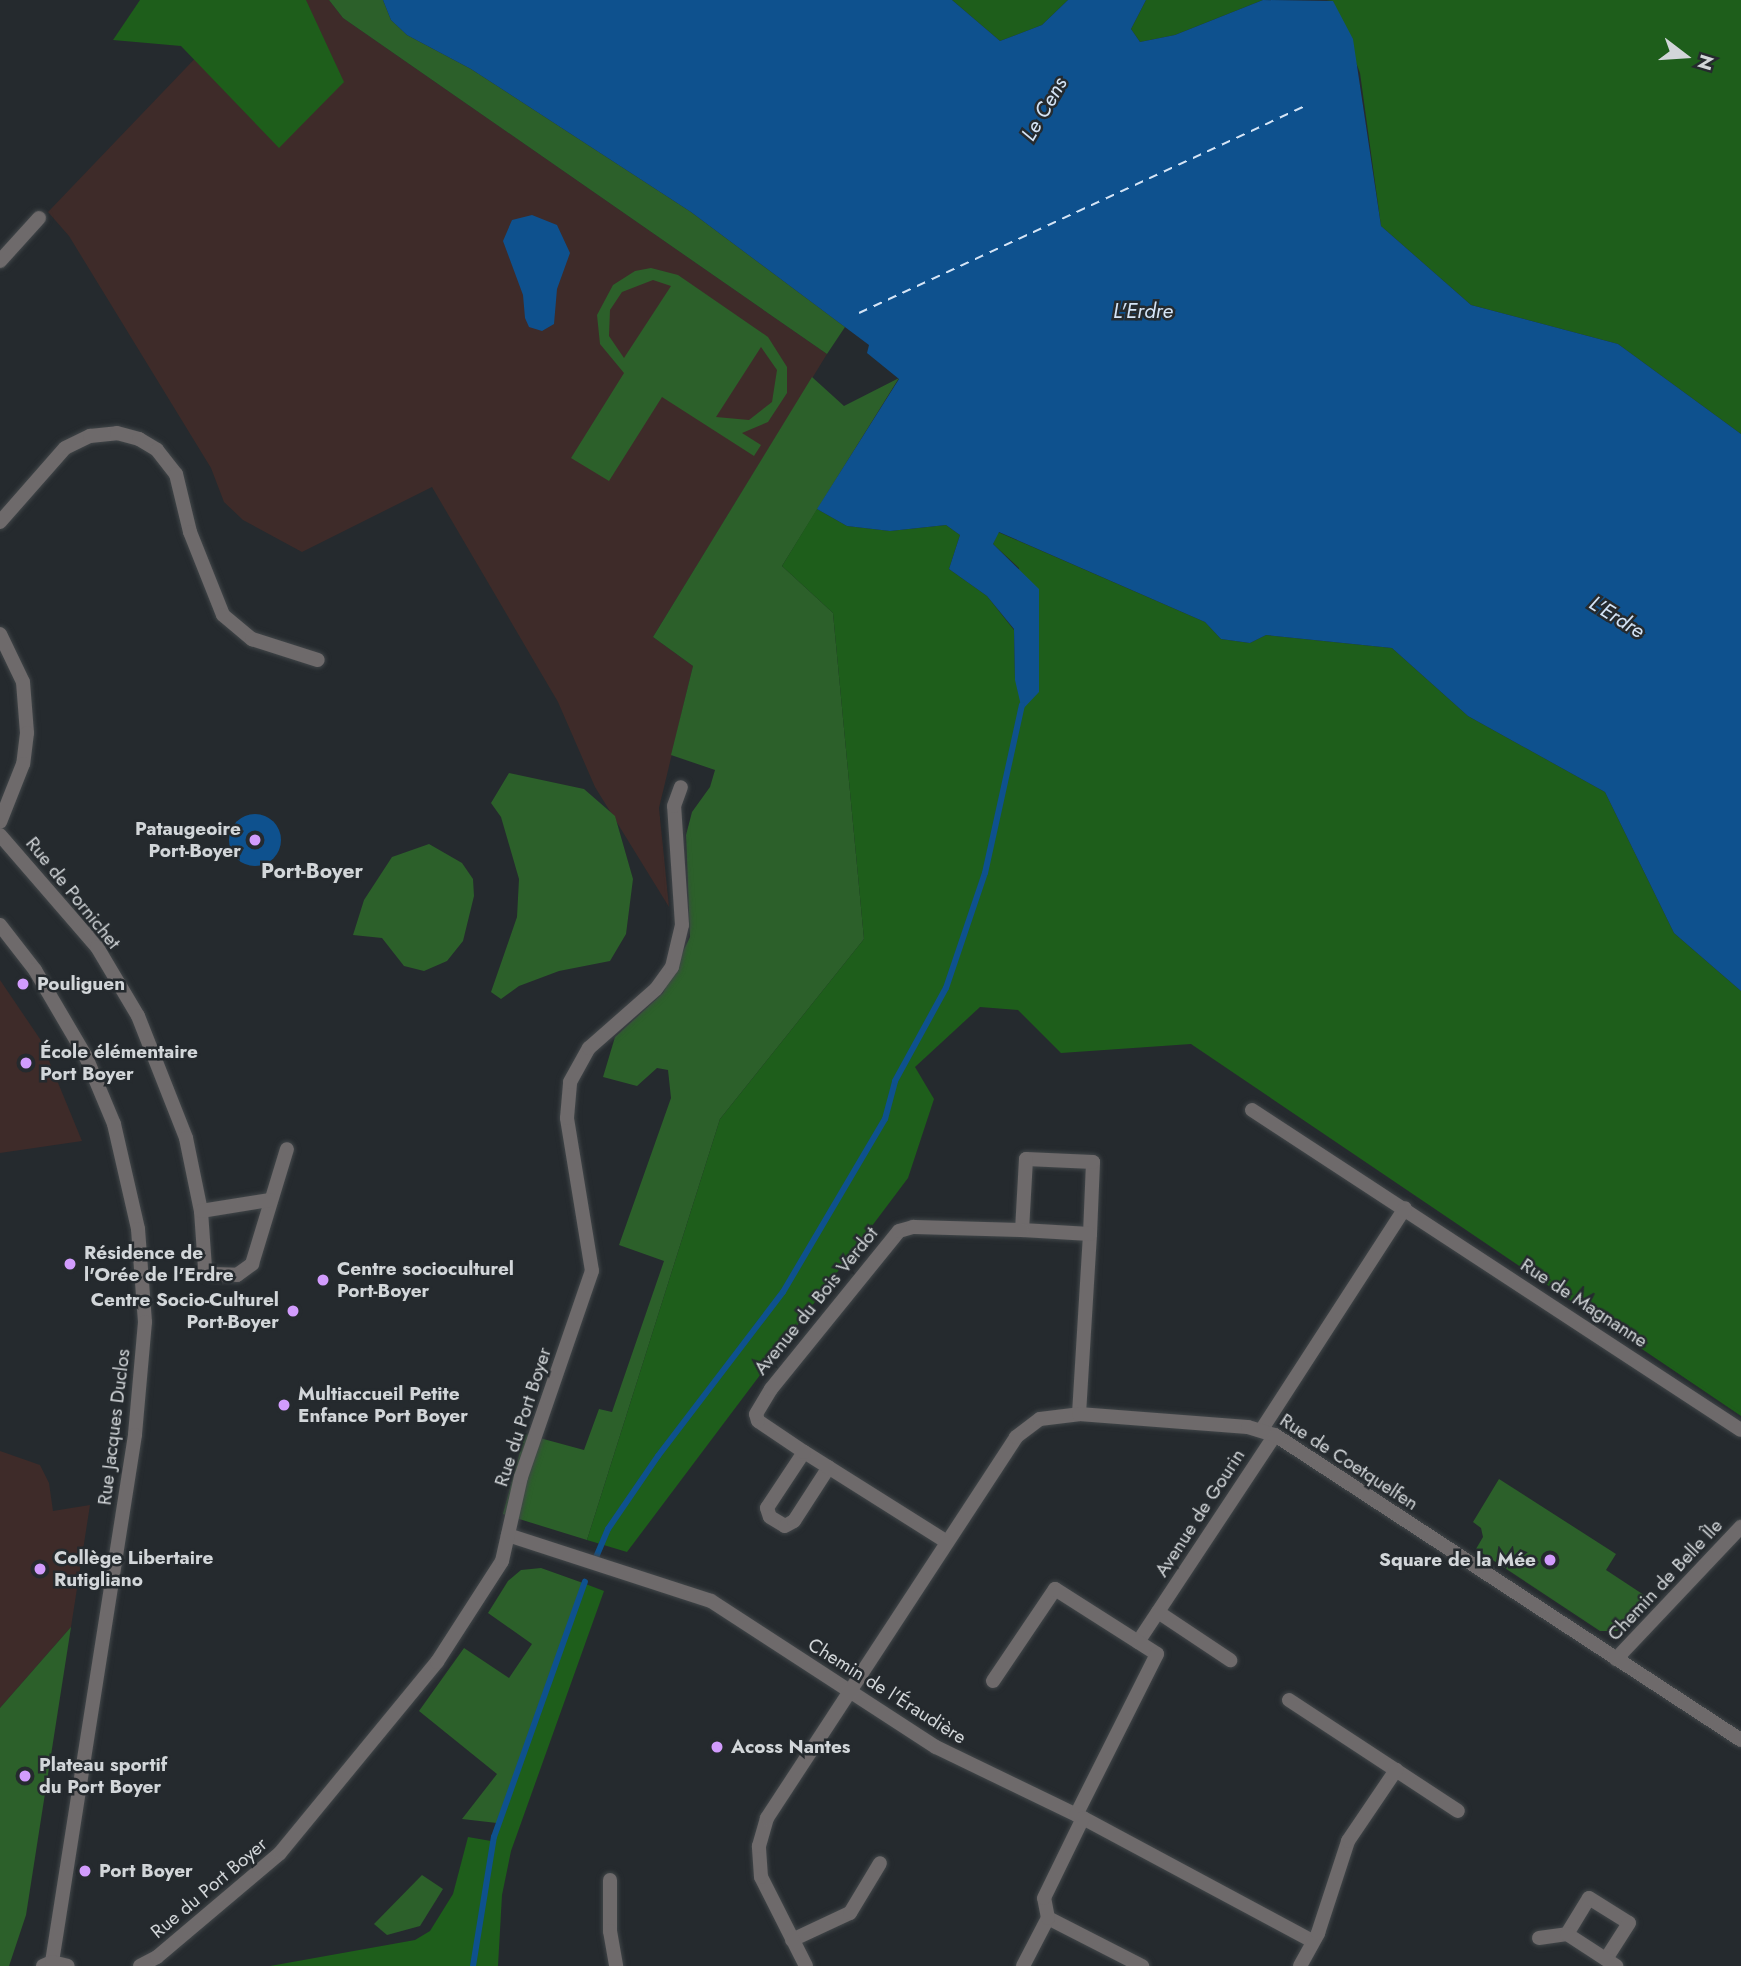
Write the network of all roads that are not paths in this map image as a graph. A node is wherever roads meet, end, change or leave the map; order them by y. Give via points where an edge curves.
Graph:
1 (39, 218) dead end
2 (1, 258) edge
3 (0, 522) edge
4 (0, 634) edge
5 (318, 660) dead end
6 (681, 787) dead end
7 (0, 822) edge
8 (0, 835) edge
9 (0, 925) edge
10 (1252, 1110) dead end
11 (287, 1149) dead end
12 (270, 1200) junction
13 (1405, 1208) junction
14 (201, 1211) junction
15 (1022, 1230) junction
16 (1090, 1234) junction
17 (1079, 1414) junction
18 (1741, 1430) edge
19 (1269, 1432) junction
20 (804, 1452) junction
21 (829, 1468) junction
22 (1741, 1527) edge
23 (508, 1535) junction
24 (947, 1542) junction
25 (1158, 1612) junction
26 (1138, 1642) junction
27 (1616, 1659) junction
28 (1230, 1660) dead end
29 (993, 1681) dead end
30 (848, 1690) junction
31 (1289, 1700) dead end
32 (1741, 1740) edge
33 (1396, 1770) junction
34 (1458, 1811) dead end
35 (1079, 1817) junction
36 (880, 1863) dead end
37 (610, 1880) dead end
38 (1048, 1918) junction
39 (1567, 1934) junction
40 (1539, 1938) dead end
41 (792, 1940) junction
42 (1312, 1941) junction
43 (1611, 1963) edge
44 (48, 1964) edge
45 (68, 1966) edge
46 (140, 1966) edge
47 (616, 1966) edge
48 (806, 1966) edge
49 (1023, 1966) edge
50 (1142, 1966) edge
51 (1300, 1966) edge

1 - 2 street
3 - 5 street via 65,448 90,436 117,433 139,439 157,450 177,474 194,543 223,615 252,639
4 - 7 street via 23,682 27,733 23,764
6 - 23 street, Rue du Port Boyer via 674,806 682,925 672,967 656,989 589,1048 570,1082 567,1118 592,1271 521,1477
8 - 14 street, Rue de Pornichet via 97,947 138,1016 186,1138
9 - 44 street, Rue Jacques Duclos via 48,990 102,1091 133,1199 144,1297 143,1381
10 - 13 street, Rue de Magnanne
11 - 12 street, Rue de Pornichet
12 - 14 street
12 - 14 street, Rue de Pornichet via 270,1217 252,1264 237,1275 213,1274 205,1268
13 - 18 street, Rue de Magnanne
13 - 19 street
15 - 16 street, Avenue du Bois Verdot
15 - 16 street via 1026,1159 1080,1161 1093,1162
15 - 20 street, Avenue du Bois Verdot via 913,1227 893,1236 759,1404 758,1421
16 - 17 street
17 - 19 street, Rue de Coetquelfen
17 - 24 street, Rue de Coetquelfen via 1040,1419 1024,1429
19 - 25 street, Avenue de Gourin
19 - 27 street, Rue de Coetquelfen
20 - 21 street, Avenue du Bois Verdot
20 - 21 street via 767,1508 770,1517 785,1526 794,1521
21 - 24 street, Avenue du Bois Verdot
22 - 27 street, Chemin de Belle Île
23 - 30 street, Chemin de l'Éraudière via 710,1601
23 - 46 street, Rue du Port Boyer via 493,1578 448,1647 320,1807 271,1861 157,1957
24 - 30 street, Rue de Coetquelfen
25 - 26 street, Avenue de Gourin
25 - 28 street
26 - 29 street via 1055,1589
26 - 35 street via 1157,1654
27 - 32 street, Rue de Coetquelfen
30 - 35 street, Chemin de l'Éraudière via 936,1747
30 - 41 street, Rue de Coetquelfen via 766,1818 760,1836 761,1877
31 - 33 street
33 - 34 street
33 - 42 street via 1348,1841
35 - 38 street via 1044,1898
35 - 42 street, Chemin de l'Éraudière
36 - 41 street via 850,1913
37 - 47 street via 610,1931
38 - 49 street
38 - 50 street
39 - 40 street
39 - 43 street
39 - 43 street via 1589,1898 1629,1923
41 - 48 street, Rue de Coetquelfen
42 - 51 street
44 - 45 street

